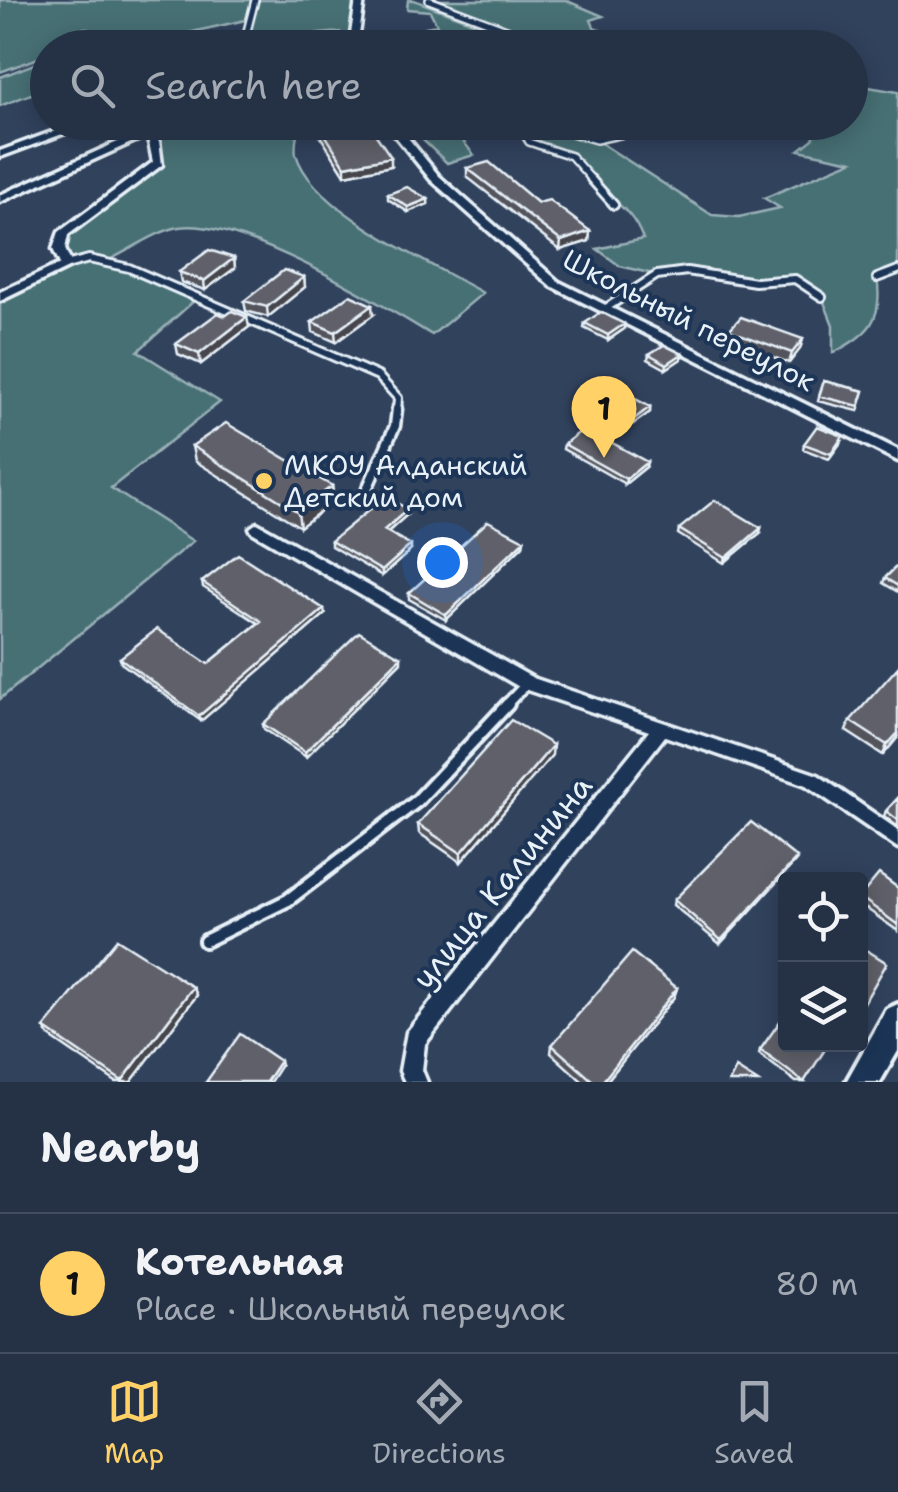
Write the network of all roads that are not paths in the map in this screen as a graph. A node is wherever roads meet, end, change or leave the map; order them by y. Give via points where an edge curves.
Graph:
1 (255, 0) edge
2 (360, 0) edge
3 (429, 0) edge
4 (247, 30) edge
5 (356, 30) edge
6 (509, 30) edge
7 (39, 140) edge
8 (121, 140) edge
9 (153, 140) edge
10 (401, 140) edge
11 (528, 140) edge
12 (0, 154) edge
13 (0, 200) edge
14 (614, 206) dead end
15 (66, 265) junction
16 (898, 270) edge
17 (877, 278) dead end
18 (0, 297) edge
19 (822, 297) dead end
20 (606, 308) junction
21 (898, 456) edge
22 (367, 489) dead end
23 (257, 528) dead end
24 (528, 682) junction
25 (661, 728) junction
26 (898, 840) edge
27 (205, 941) dead end
28 (898, 1020) edge
29 (416, 1082) edge
30 (862, 1082) edge

1 - 4 lane
2 - 5 street
3 - 6 lane
7 - 12 street
8 - 13 street
9 - 15 street via 158,163 63,234 59,249
10 - 20 street, Школьный переулок via 554,284
11 - 14 lane via 571,156
15 - 18 street
15 - 22 lane via 88,259 129,268 378,376 398,398 395,426
16 - 17 lane
19 - 20 lane via 795,279 755,282 687,270 657,275
20 - 21 street, Школьный переулок
23 - 24 street
24 - 25 street
24 - 27 lane via 418,800 288,900
25 - 26 street via 812,780
25 - 29 street, улица Калинина via 415,1040
28 - 30 street

